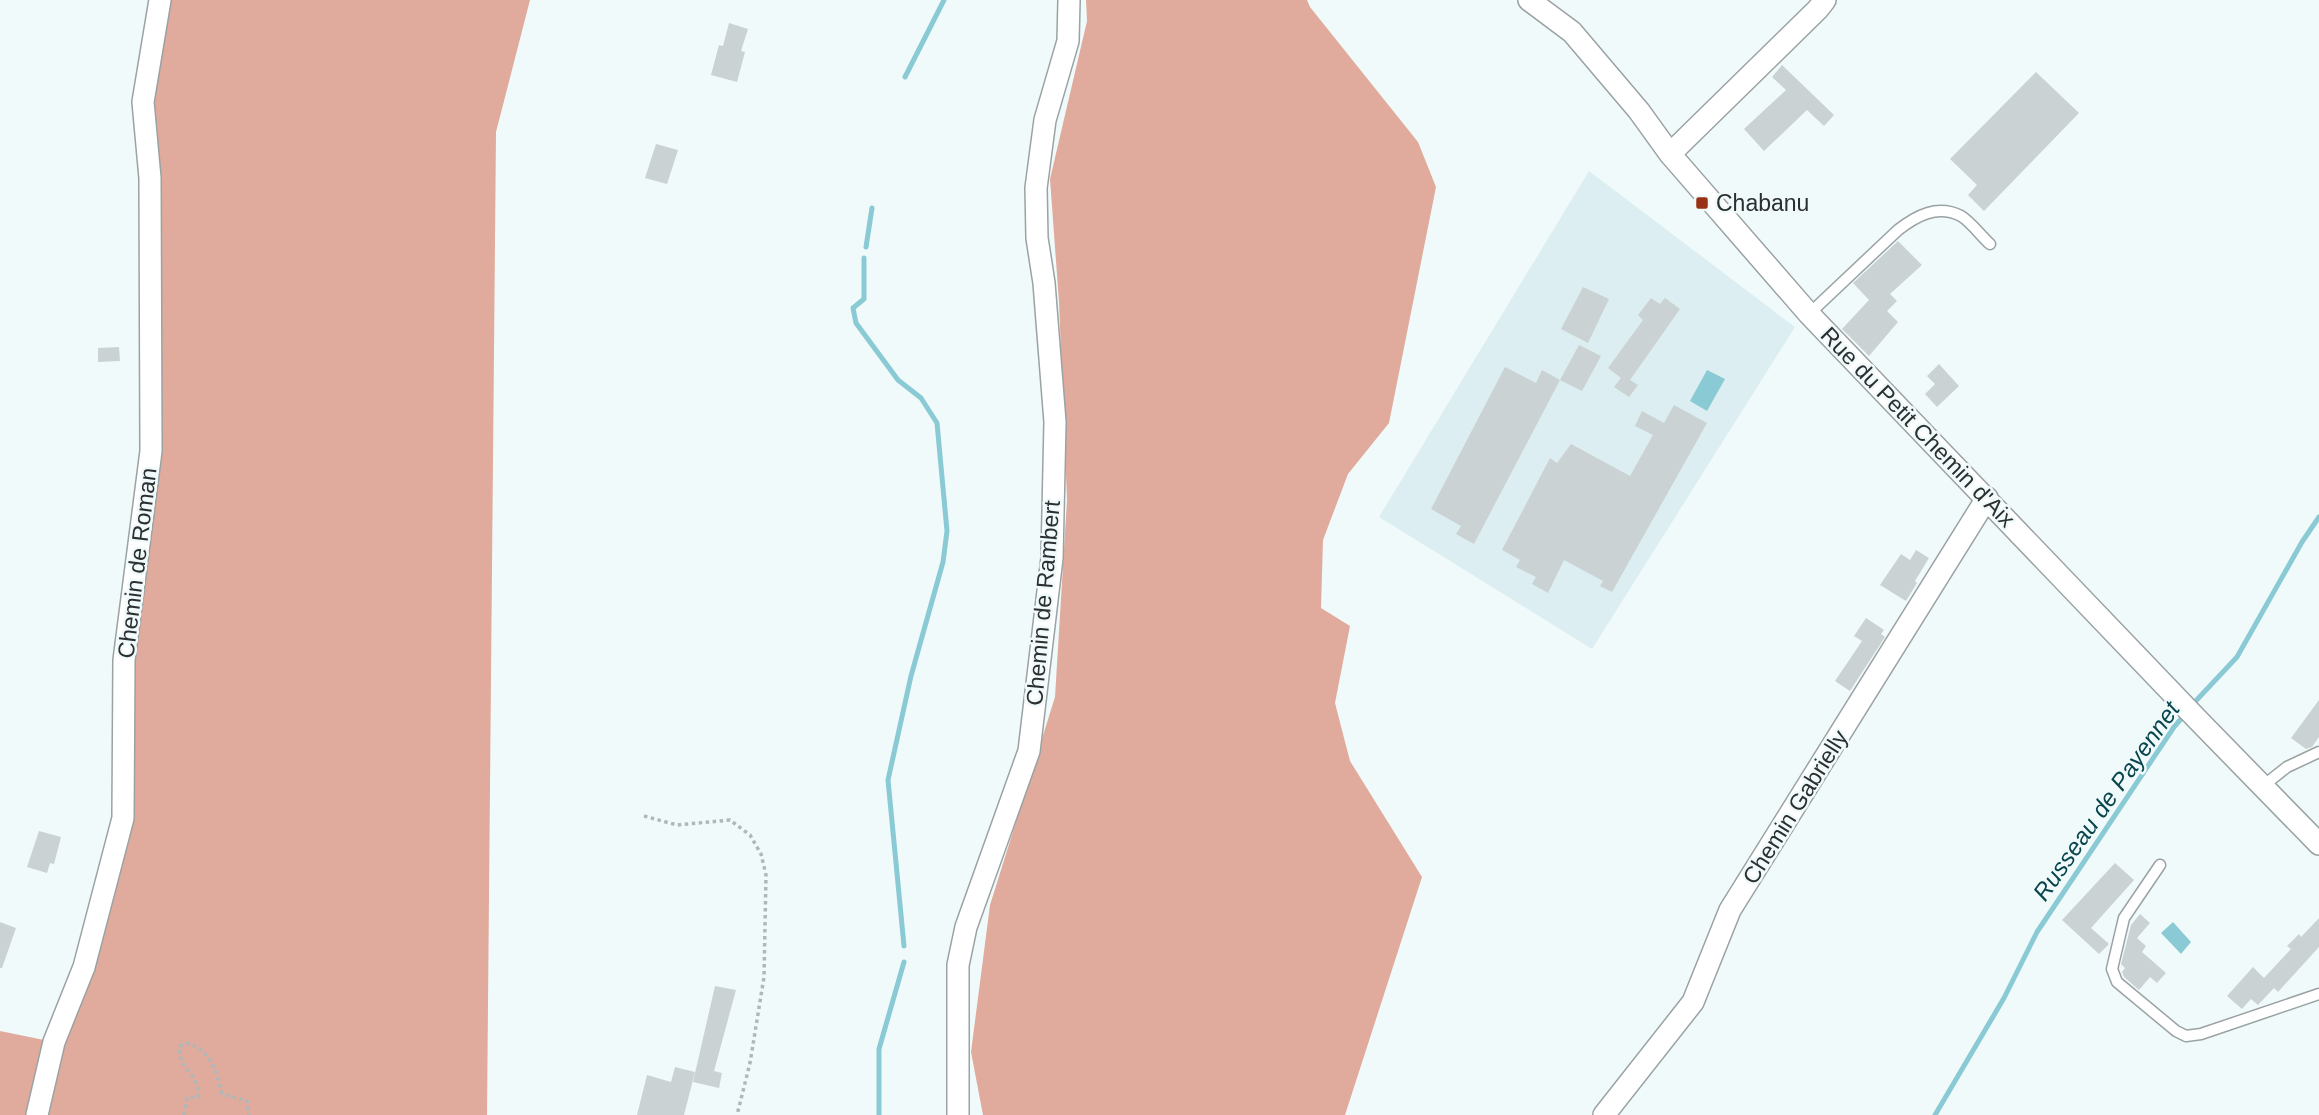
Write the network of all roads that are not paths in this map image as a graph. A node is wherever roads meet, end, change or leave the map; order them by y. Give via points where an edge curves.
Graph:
1 (160, 0) edge
2 (1069, 0) edge
3 (1529, 0) edge
4 (1825, 0) edge
5 (1671, 154) junction
6 (1990, 244) dead end
7 (1809, 314) junction
8 (1987, 498) junction
9 (2319, 752) edge
10 (2263, 786) junction
11 (2319, 844) edge
12 (2160, 864) dead end
13 (2319, 995) edge
14 (37, 1115) edge
15 (958, 1115) edge
16 (1604, 1115) edge

1 - 14 street, Chemin de Roman via 143,102 150,178 150,451 124,660 123,818 84,967 54,1042
2 - 15 street, Chemin de Rambert via 1068,41 1045,120 1036,188 1055,422 1052,558 1029,751 966,927 958,965
3 - 5 street, Rue du Petit Chemin d'Aix via 1572,32
4 - 5 street
5 - 7 street, Rue du Petit Chemin d'Aix
6 - 7 lane via 1962,217 1927,212 1898,230
7 - 8 street, Rue du Petit Chemin d'Aix
8 - 10 street, Rue du Petit Chemin d'Aix
8 - 16 street, Chemin Gabrielly via 1730,910 1693,1002
9 - 10 lane via 2287,767
10 - 11 street, Rue du Petit Chemin d'Aix
12 - 13 lane via 2124,918 2112,970 2117,982 2166,1023 2192,1036

